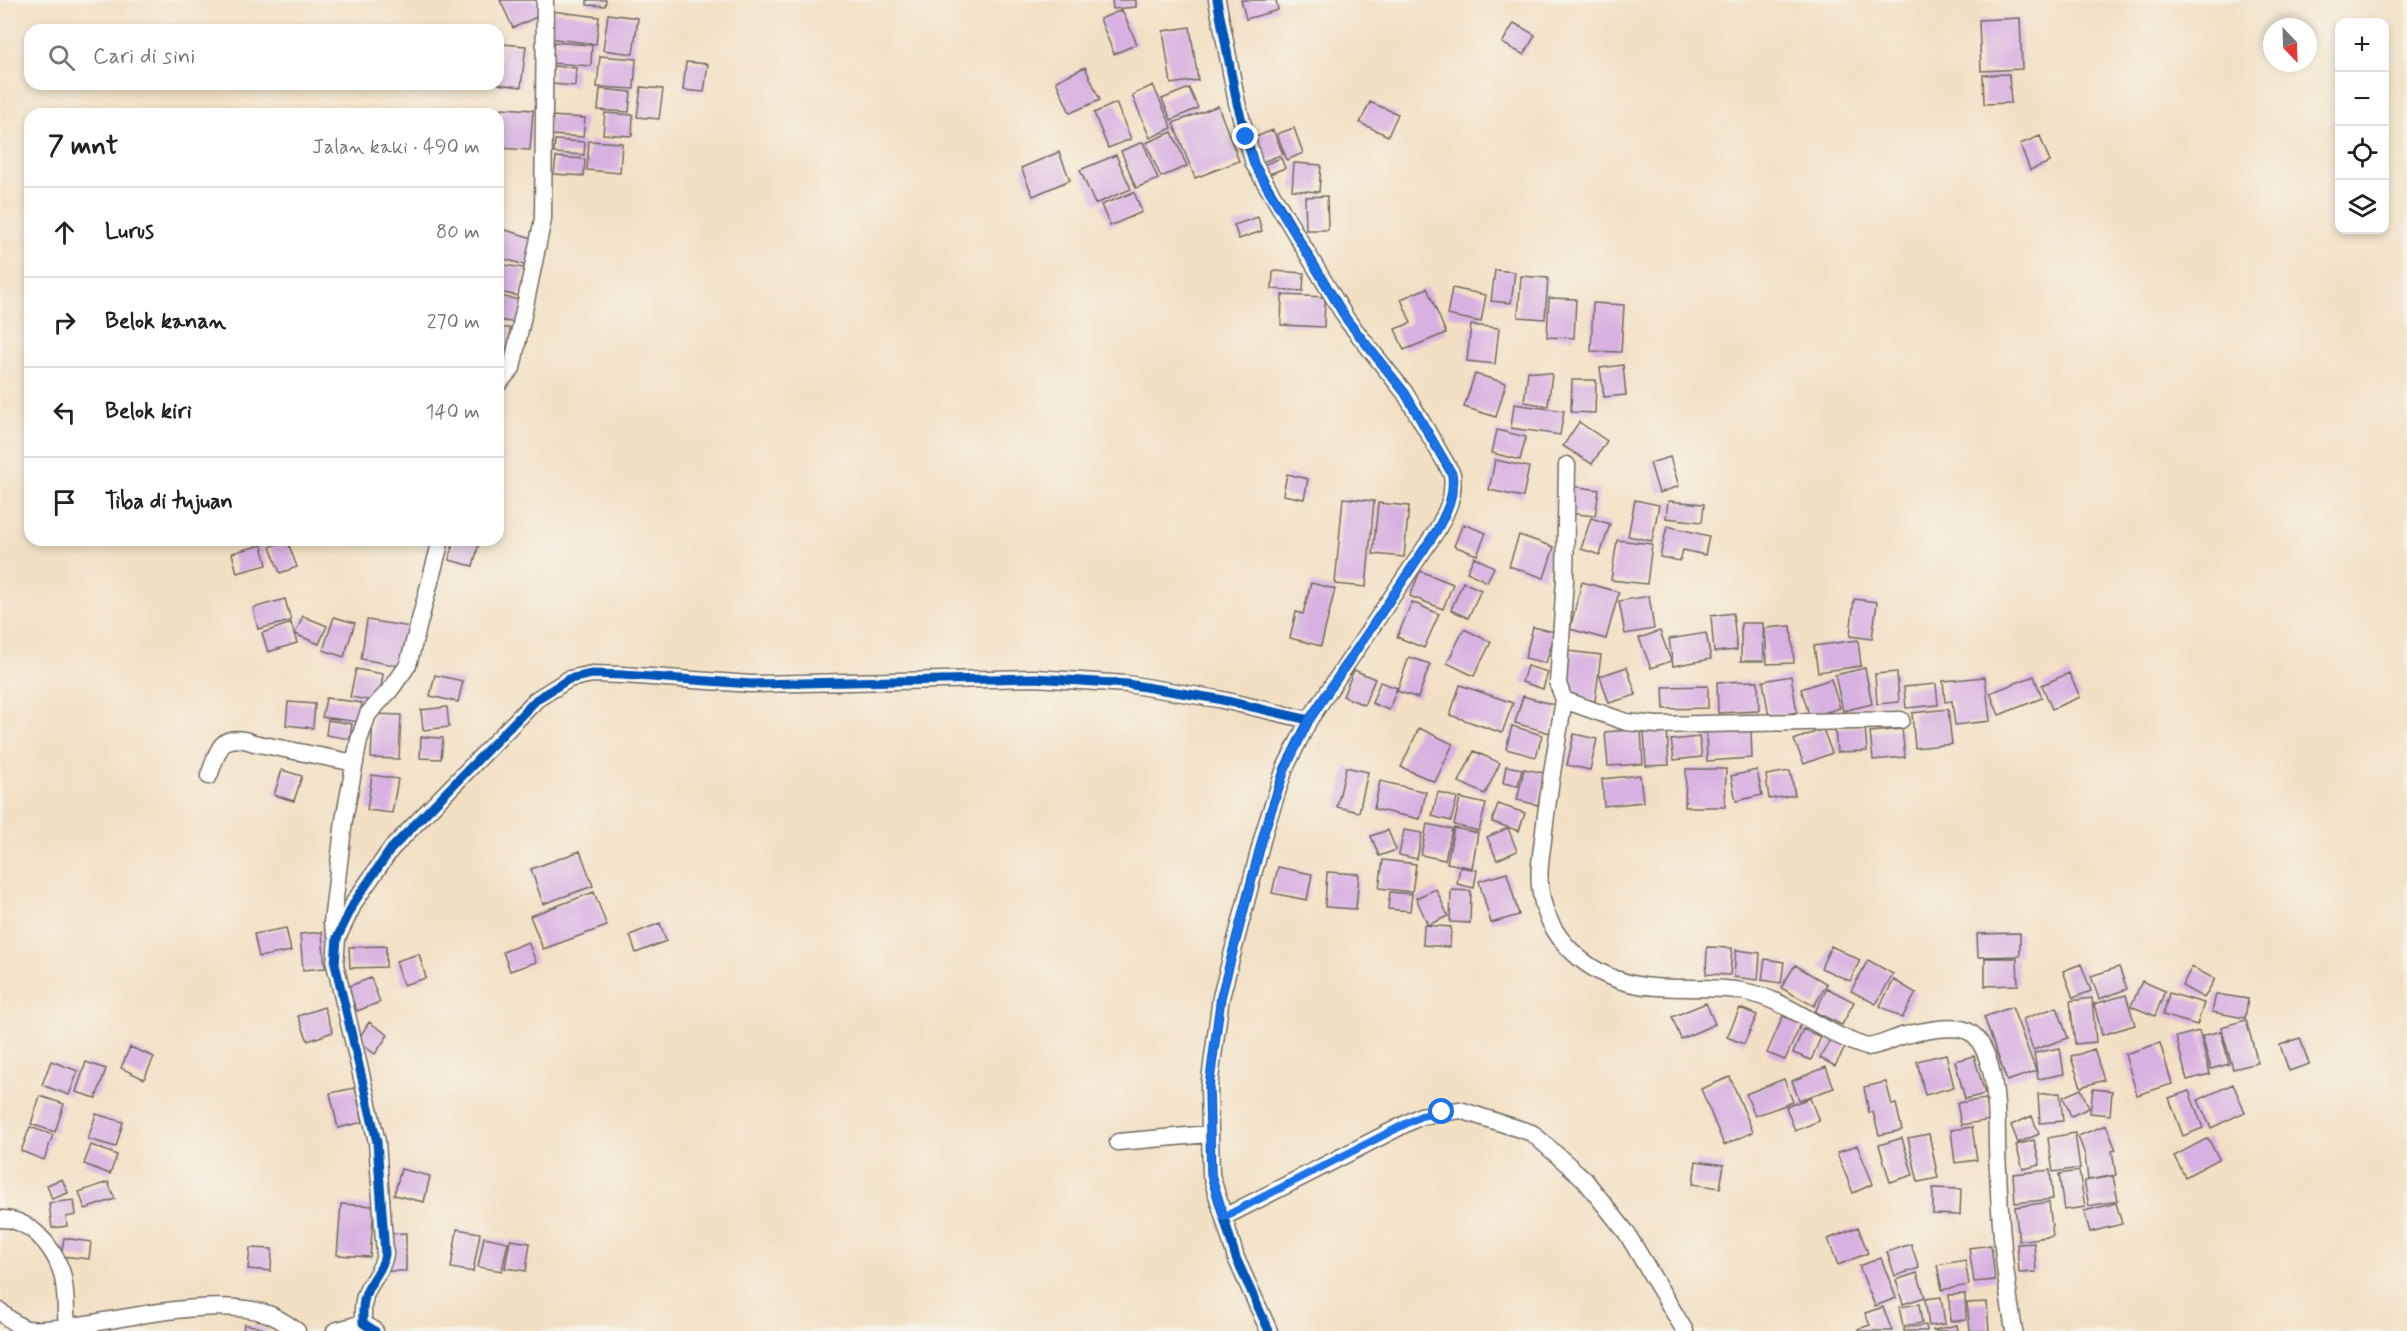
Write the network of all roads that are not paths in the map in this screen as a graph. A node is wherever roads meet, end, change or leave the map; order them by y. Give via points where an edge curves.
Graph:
1 (545, 0) edge
2 (1217, 0) edge
3 (504, 377) edge
4 (1567, 465) dead end
5 (439, 546) edge
6 (1564, 700) junction
7 (1309, 720) junction
8 (1901, 720) dead end
9 (355, 763) junction
10 (209, 776) dead end
11 (337, 938) junction
12 (1209, 1134) junction
13 (1118, 1142) dead end
14 (1224, 1217) junction
15 (0, 1219) edge
16 (0, 1311) edge
17 (67, 1327) junction
18 (369, 1327) edge
19 (297, 1331) edge
20 (335, 1331) edge
21 (1269, 1331) edge
22 (1685, 1331) edge
23 (2014, 1331) edge

1 - 3 street via 543,219 512,368
2 - 7 street via 1237,103 1254,164 1347,320 1405,393 1452,474 1454,485 1437,530
4 - 6 street via 1558,684
5 - 9 street via 408,665 368,714
6 - 8 street via 1626,722 1657,725
6 - 23 street via 1546,809 1540,886 1555,932 1564,945 1593,970 1606,975 1637,985 1743,991 1766,998 1867,1047 1936,1030 1959,1029 1973,1034 1988,1063 1995,1093 2001,1219
7 - 11 street via 1127,684 1035,678 750,684 623,675 569,679 537,699 391,849 355,901
7 - 12 street via 1286,768 1265,829 1221,997 1209,1087
9 - 10 street via 239,737 220,745
9 - 11 street via 332,923
11 - 18 street via 335,964 377,1142 384,1227 384,1263 364,1299
12 - 13 street
12 - 14 street via 1211,1175
14 - 21 street via 1236,1258
14 - 22 street via 1421,1116 1460,1110 1532,1133 1584,1179 1626,1232
15 - 17 street via 28,1225 53,1252 62,1272
16 - 17 street via 26,1329
17 - 19 street via 233,1307 266,1313
18 - 20 street

